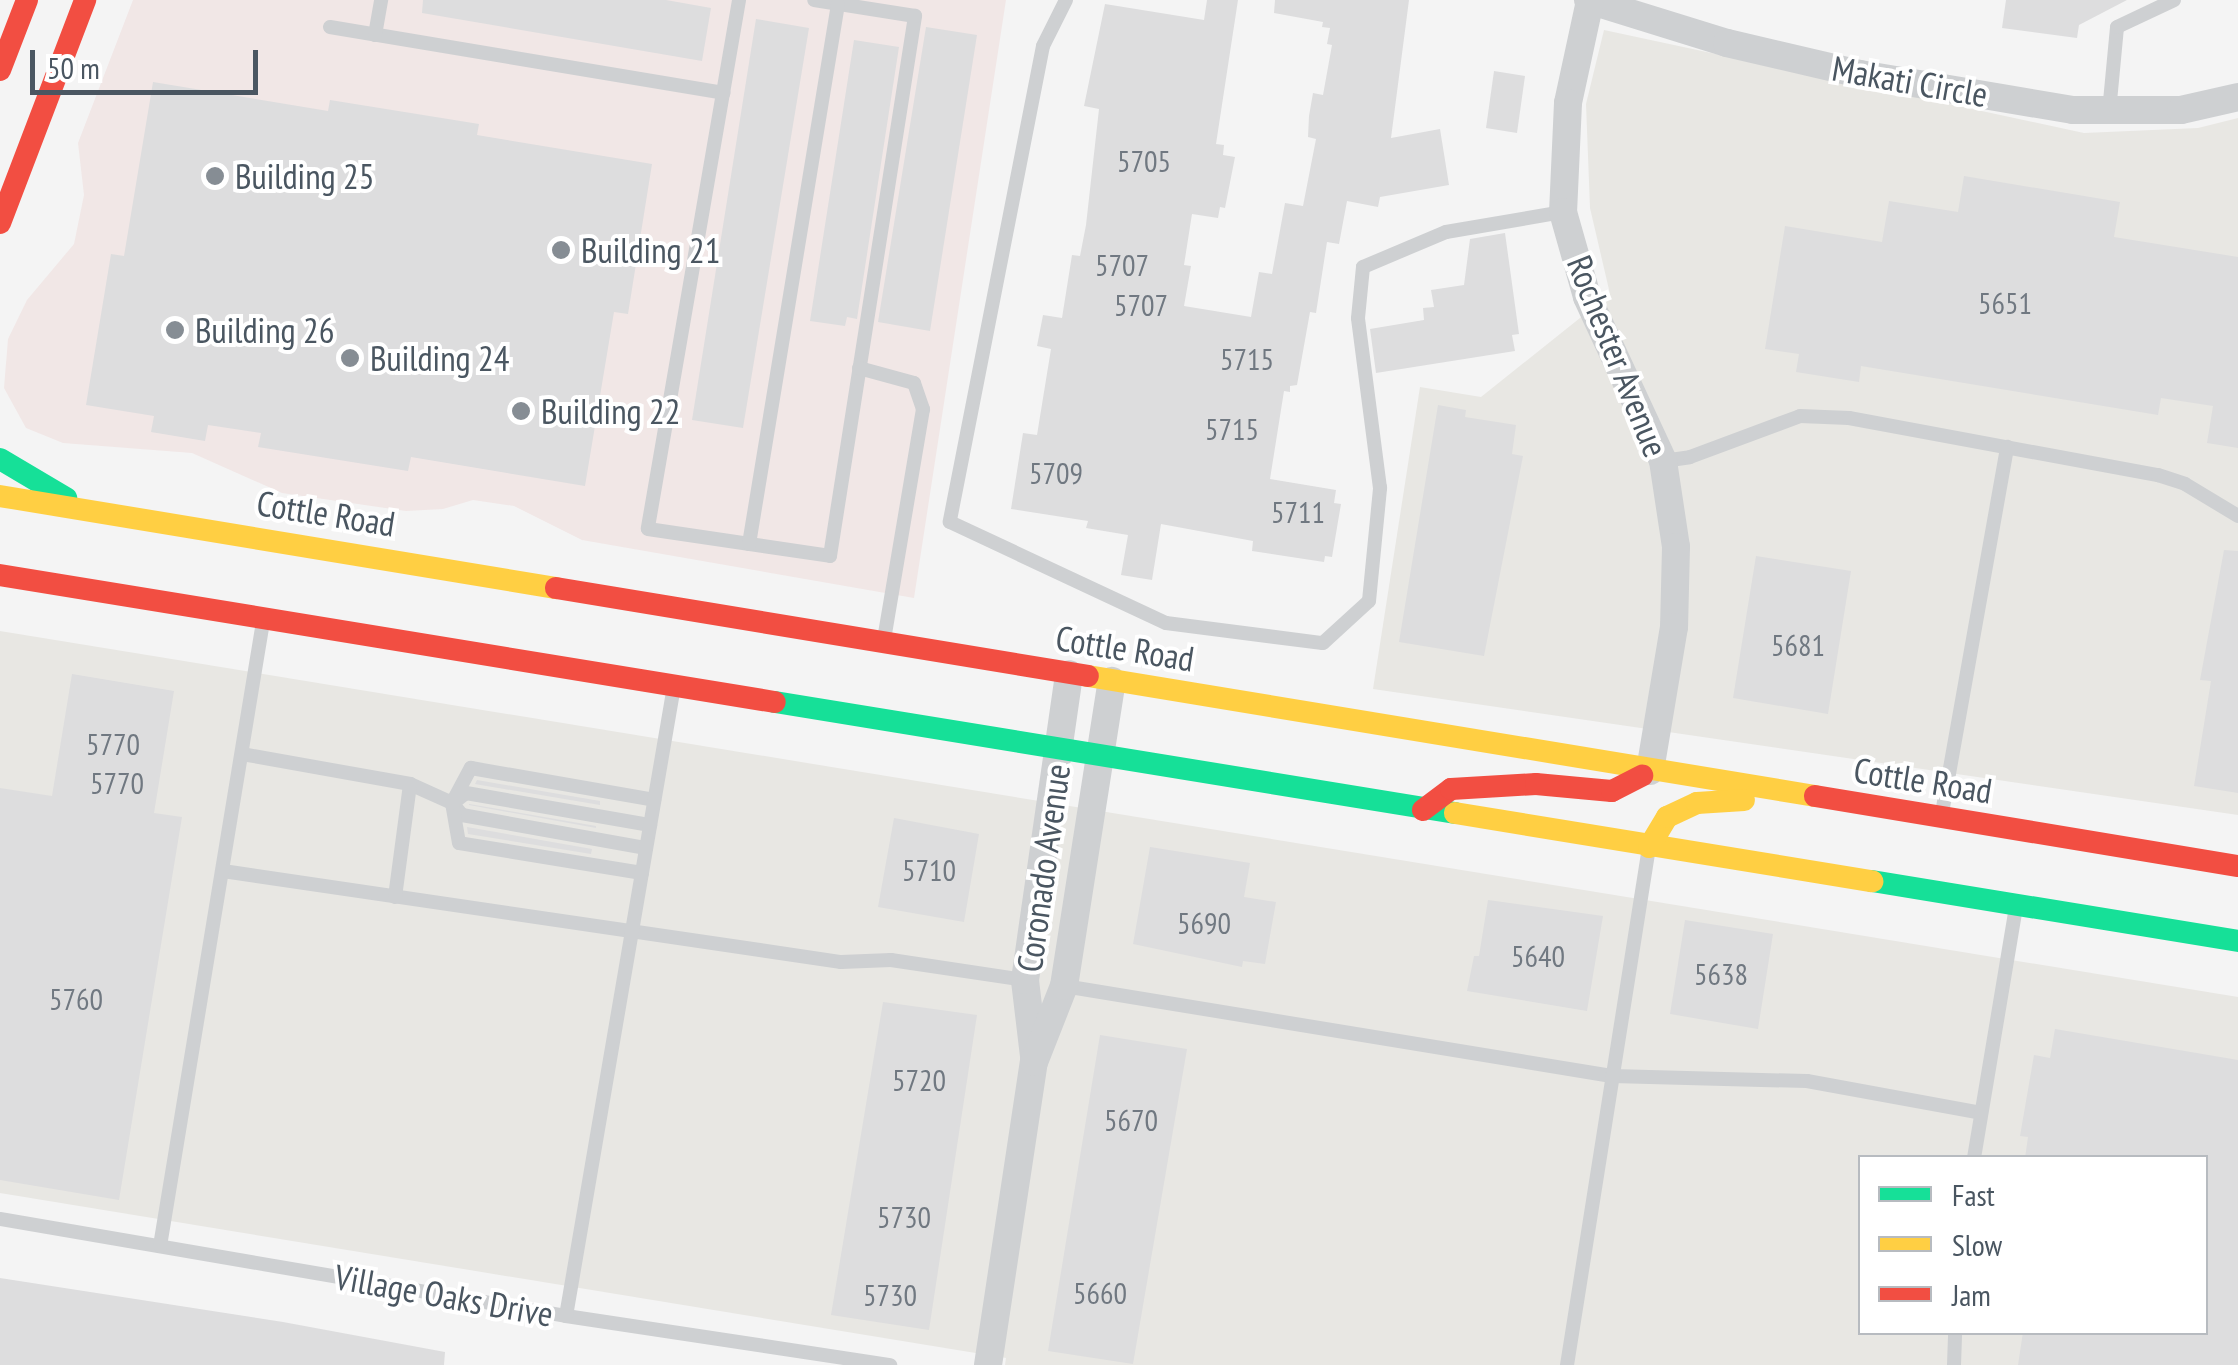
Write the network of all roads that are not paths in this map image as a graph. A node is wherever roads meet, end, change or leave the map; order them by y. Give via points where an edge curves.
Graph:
1 (27, 0) edge
2 (84, 0) edge
3 (381, 0) edge
4 (738, 0) edge
5 (814, 0) edge
6 (1066, 0) edge
7 (1589, 0) edge
8 (2174, 0) edge
9 (838, 4) junction
10 (330, 27) dead end
11 (375, 35) junction
12 (0, 70) edge
13 (723, 93) junction
14 (2238, 97) edge
15 (2109, 113) junction
16 (1563, 212) junction
17 (0, 223) edge
18 (859, 368) junction
19 (2007, 447) junction
20 (0, 459) edge
21 (1663, 462) junction
22 (0, 496) edge
23 (87, 510) junction
24 (2238, 516) edge
25 (749, 544) junction
26 (0, 574) edge
27 (264, 617) junction
28 (884, 642) junction
29 (1069, 674) junction
30 (1112, 681) junction
31 (674, 686) junction
32 (1059, 751) junction
33 (242, 754) junction
34 (1100, 758) junction
35 (1650, 772) junction
36 (410, 784) junction
37 (654, 800) junction
38 (452, 803) junction
39 (1858, 805) junction
40 (1423, 810) junction
41 (1941, 818) junction
42 (650, 825) junction
43 (1649, 846) junction
44 (646, 848) junction
45 (2238, 866) edge
46 (223, 871) junction
47 (642, 873) junction
48 (395, 896) junction
49 (2016, 906) junction
50 (632, 931) junction
51 (2238, 941) edge
52 (1025, 980) junction
53 (1064, 986) junction
54 (1034, 1062) junction
55 (1612, 1076) junction
56 (1982, 1113) junction
57 (1975, 1155) edge
58 (0, 1219) edge
59 (160, 1246) junction
60 (566, 1316) junction
61 (1955, 1335) edge
62 (890, 1365) edge
63 (988, 1365) edge
64 (1567, 1365) edge
65 (1954, 1365) edge

1 - 12 main road
2 - 17 main road
3 - 11 lane
4 - 13 lane
5 - 9 lane
6 - 16 lane via 1043,46 950,522 1166,623 1324,643 1369,601 1380,488 1358,318 1364,267 1446,232
7 - 15 street, Makati Circle via 1727,43 1860,74
7 - 16 street, Rochester Avenue via 1568,103
8 - 15 lane via 2118,28
9 - 18 lane via 915,16
9 - 25 lane
10 - 11 lane
11 - 13 lane
13 - 25 lane via 648,528
14 - 15 street, Makati Circle via 2181,110
16 - 21 street, Rochester Avenue via 1586,298
18 - 25 lane via 830,556
18 - 28 lane via 914,383 923,409
19 - 21 lane via 1849,418 1800,416
19 - 24 lane via 2158,475
19 - 41 lane
20 - 23 main road
21 - 35 street, Rochester Avenue via 1676,547 1674,627
22 - 23 main road, Cottle Road
23 - 28 main road, Cottle Road
26 - 27 main road
27 - 31 main road
27 - 33 lane
28 - 29 main road, Cottle Road
29 - 30 main road, Cottle Road
29 - 32 street, Coronado Avenue
30 - 34 street, Coronado Avenue
30 - 35 main road, Cottle Road
31 - 32 main road
31 - 37 lane
32 - 34 main road
32 - 52 street, Coronado Avenue
33 - 36 lane
33 - 46 lane
34 - 40 main road
34 - 53 street, Coronado Avenue
35 - 39 main road, Cottle Road
35 - 40 main road via 1612,792 1536,784 1451,790
36 - 38 lane
36 - 48 lane
37 - 38 lane via 471,768
37 - 42 lane
38 - 42 lane via 466,794
38 - 44 lane via 462,816
38 - 47 lane via 458,843
39 - 41 main road, Cottle Road
39 - 43 main road via 1697,803 1667,817
40 - 43 main road
41 - 45 main road, Cottle Road
42 - 44 lane
43 - 49 main road
43 - 55 lane
44 - 47 lane
46 - 48 lane
46 - 59 lane
47 - 50 lane
48 - 50 lane
49 - 51 main road
49 - 56 lane
50 - 52 lane via 840,962 891,960
50 - 60 lane
52 - 54 street, Coronado Avenue
53 - 54 street, Coronado Avenue
53 - 55 lane
54 - 63 street, Coronado Avenue
55 - 56 lane via 1807,1080
55 - 64 lane
56 - 57 lane
58 - 59 lane, Village Oaks Drive
59 - 60 lane, Village Oaks Drive
60 - 62 lane, Village Oaks Drive
61 - 65 lane

